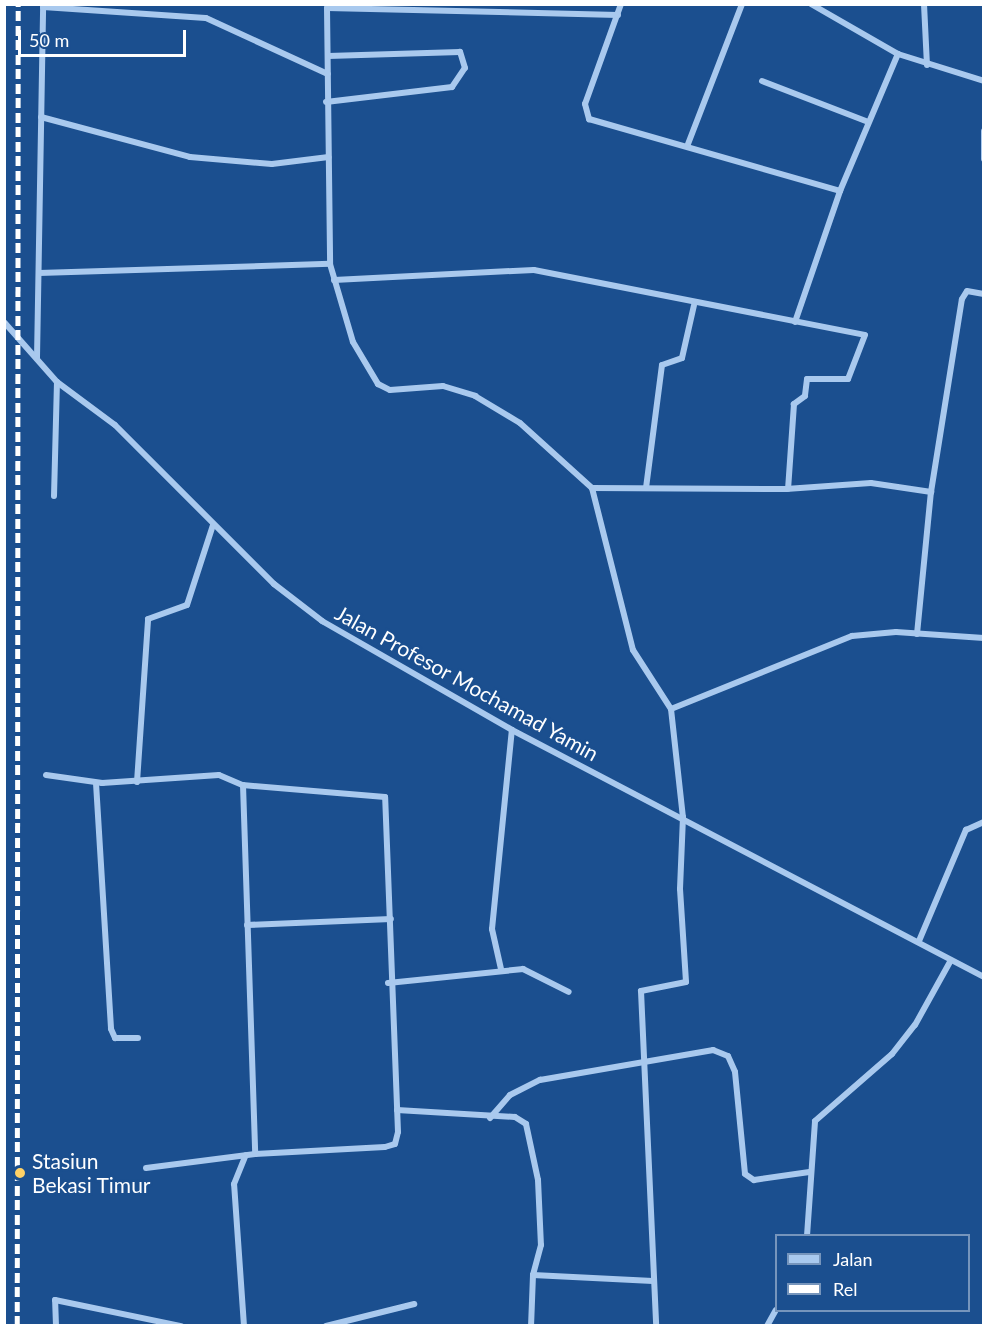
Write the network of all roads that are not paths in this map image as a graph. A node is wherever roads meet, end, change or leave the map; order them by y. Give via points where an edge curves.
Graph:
1 (621, 4) edge
2 (742, 4) edge
3 (812, 4) edge
4 (924, 4) edge
5 (43, 5) edge
6 (327, 6) edge
7 (119, 8) edge
8 (618, 15) junction
9 (898, 54) junction
10 (328, 56) junction
11 (927, 65) junction
12 (328, 74) junction
13 (762, 81) dead end
14 (984, 81) edge
15 (326, 102) junction
16 (41, 117) junction
17 (868, 122) junction
18 (984, 131) edge
19 (688, 144) junction
20 (329, 157) junction
21 (984, 159) edge
22 (840, 191) junction
23 (330, 264) junction
24 (39, 273) junction
25 (334, 280) junction
26 (984, 294) edge
27 (694, 305) junction
28 (4, 322) edge
29 (795, 322) junction
30 (37, 359) junction
31 (57, 382) junction
32 (592, 488) junction
33 (646, 488) junction
34 (788, 489) junction
35 (932, 492) junction
36 (54, 496) dead end
37 (213, 525) junction
38 (917, 634) junction
39 (984, 638) edge
40 (671, 709) junction
41 (512, 730) junction
42 (46, 775) dead end
43 (137, 782) junction
44 (96, 783) junction
45 (243, 784) junction
46 (683, 817) junction
47 (984, 822) edge
48 (391, 920) junction
49 (246, 925) junction
50 (919, 941) junction
51 (951, 960) junction
52 (501, 969) junction
53 (984, 977) edge
54 (388, 983) junction
55 (569, 992) dead end
56 (138, 1038) dead end
57 (647, 1063) junction
58 (397, 1110) junction
59 (490, 1118) junction
60 (255, 1154) junction
61 (246, 1155) junction
62 (147, 1168) dead end
63 (809, 1173) junction
64 (807, 1234) edge
65 (533, 1275) junction
66 (652, 1281) junction
67 (414, 1304) dead end
68 (776, 1312) edge
69 (56, 1326) edge
70 (181, 1326) edge
71 (244, 1326) edge
72 (326, 1326) edge
73 (531, 1326) edge
74 (656, 1326) edge
75 (767, 1326) edge

1 - 8 street
2 - 19 street
3 - 9 street
4 - 11 street
5 - 7 street
5 - 16 street
6 - 8 street
6 - 10 street
7 - 12 street via 206,18
8 - 19 street via 585,104 586,115
9 - 11 street
9 - 17 street
10 - 12 street
10 - 15 street via 460,52 465,68 452,87
11 - 14 street
12 - 15 street
13 - 17 street
15 - 20 street
16 - 20 street via 190,157 272,164
16 - 24 street
17 - 22 street
18 - 21 street
19 - 22 street
20 - 23 street
22 - 29 street
23 - 24 street
23 - 25 street
24 - 30 street
25 - 27 street via 516,269
25 - 32 street via 353,342 378,384 390,390 442,386 475,396 520,423
26 - 35 street via 967,291 962,298
27 - 29 street
27 - 33 street via 682,358 662,365
28 - 30 street, Jalan Profesor Mochamad Yamin
29 - 34 street via 866,338 848,380 807,379 805,396 794,404
30 - 31 street, Jalan Profesor Mochamad Yamin
31 - 36 street
31 - 37 street, Jalan Profesor Mochamad Yamin via 115,425
32 - 33 street
32 - 40 street via 633,651
33 - 34 street
34 - 35 street via 871,483
35 - 38 street
37 - 41 street, Jalan Profesor Mochamad Yamin via 308,612
37 - 43 street via 187,605 148,619
38 - 39 street
38 - 40 street via 870,633 826,644
40 - 46 street
41 - 46 street, Jalan Profesor Mochamad Yamin
41 - 52 street via 493,912
42 - 44 street
43 - 44 street
43 - 45 street via 219,776
44 - 56 street via 111,1033 121,1040
45 - 48 street via 385,797
45 - 49 street
46 - 50 street, Jalan Profesor Mochamad Yamin
46 - 57 street via 680,889 686,982 641,991
47 - 50 street via 966,830
48 - 49 street
48 - 54 street
49 - 60 street
50 - 51 street, Jalan Profesor Mochamad Yamin
51 - 53 street, Jalan Profesor Mochamad Yamin
51 - 63 street via 915,1025 892,1054 815,1121
52 - 54 street
52 - 55 street via 534,971
54 - 58 street
57 - 59 street via 540,1080 510,1095
57 - 63 street via 687,1052 728,1056 739,1094 739,1152 745,1174 754,1180
57 - 66 street
58 - 59 street
58 - 60 street via 395,1144
59 - 65 street via 521,1119 533,1143 541,1245
60 - 61 street
61 - 62 street
61 - 71 street via 234,1184
63 - 64 street
65 - 66 street
65 - 73 street
66 - 74 street
67 - 72 street
68 - 75 street
69 - 70 street via 55,1300

